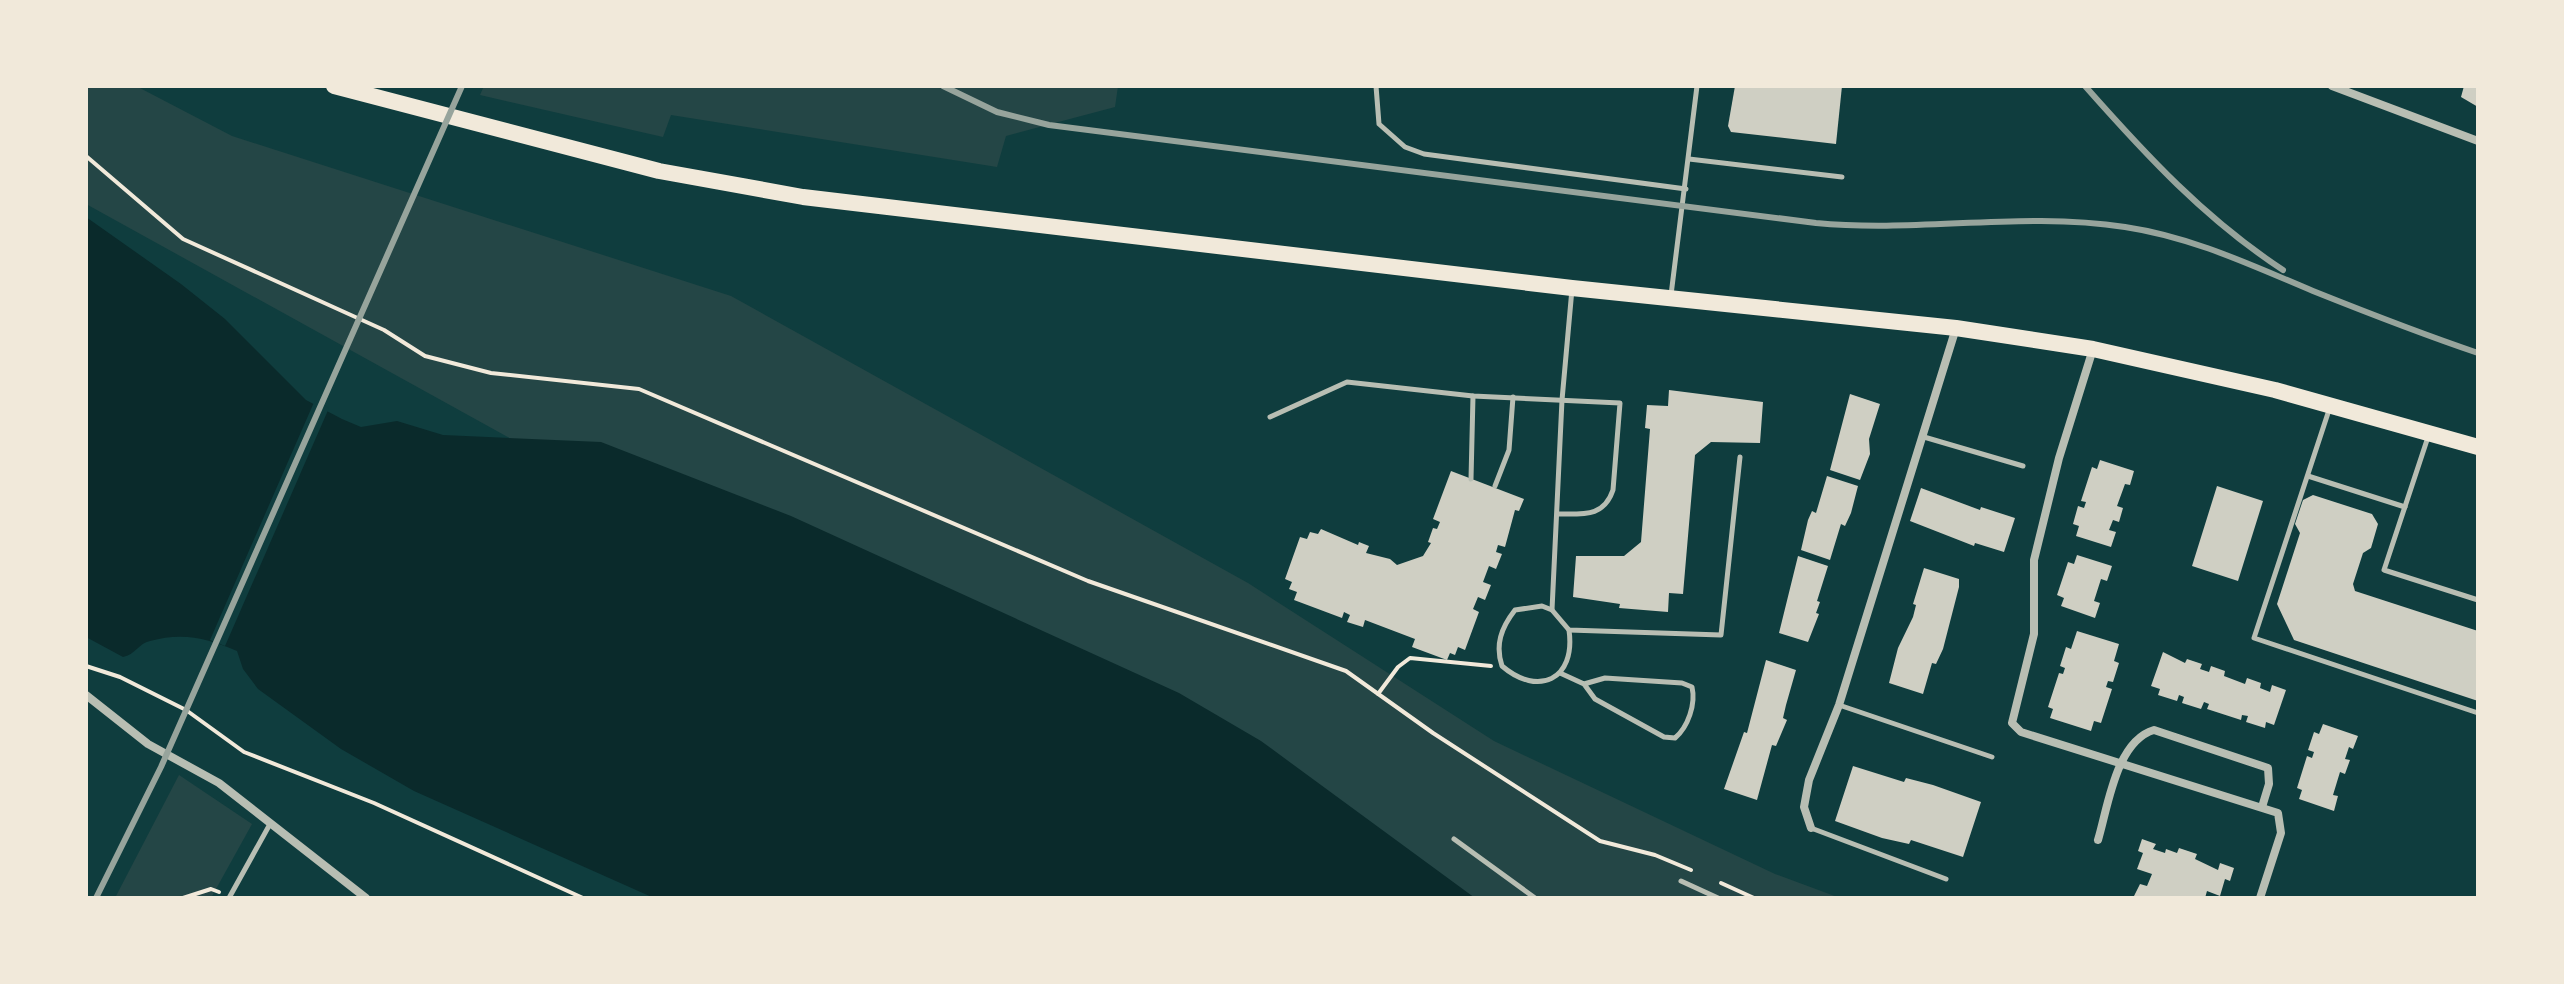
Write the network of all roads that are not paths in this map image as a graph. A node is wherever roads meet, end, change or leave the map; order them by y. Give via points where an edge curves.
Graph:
1 (334, 86) edge
2 (1376, 86) edge
3 (1697, 86) edge
4 (2332, 86) edge
5 (2478, 141) edge
6 (1689, 159) junction
7 (1842, 177) dead end
8 (1686, 189) junction
9 (1572, 288) junction
10 (1670, 299) junction
11 (1956, 328) junction
12 (2093, 349) junction
13 (1473, 396) junction
14 (1513, 397) junction
15 (1562, 400) junction
16 (2330, 405) junction
17 (1270, 417) dead end
18 (2430, 432) junction
19 (1924, 437) junction
20 (2478, 447) edge
21 (1740, 457) dead end
22 (2023, 466) dead end
23 (2308, 476) junction
24 (1471, 479) dead end
25 (1495, 486) dead end
26 (2405, 507) junction
27 (1558, 514) junction
28 (2478, 600) edge
29 (1552, 610) junction
30 (1569, 630) junction
31 (1560, 673) junction
32 (1584, 684) junction
33 (86, 695) edge
34 (1839, 705) junction
35 (2478, 713) edge
36 (1992, 757) dead end
37 (2122, 764) junction
38 (2262, 807) junction
39 (270, 824) junction
40 (1811, 828) joint
41 (1454, 839) dead end
42 (2098, 840) dead end
43 (1946, 879) dead end
44 (1681, 881) dead end
45 (352, 894) edge
46 (229, 897) edge
47 (366, 898) edge
48 (1535, 898) edge
49 (1718, 898) edge
50 (2260, 898) edge

1 - 9 main road via 659,171 803,197
2 - 8 lane via 1379,124 1405,147 1424,154
3 - 6 lane
4 - 5 street
6 - 7 lane
6 - 8 lane
8 - 10 lane
9 - 10 main road
9 - 15 lane
10 - 11 main road
11 - 12 main road
11 - 19 street
12 - 16 main road
12 - 37 street via 2034,560 2034,634 2012,723 2021,732
13 - 14 lane
13 - 17 lane via 1347,382
13 - 24 lane
14 - 15 lane
14 - 25 lane via 1509,450
15 - 27 lane
15 - 27 lane via 1620,403 1609,503 1597,513
16 - 18 main road
16 - 23 lane
18 - 20 main road
18 - 26 lane
19 - 22 lane
19 - 34 street
21 - 30 lane via 1721,635
23 - 26 lane
23 - 35 lane via 2254,638
26 - 28 lane via 2384,570
27 - 29 lane
29 - 30 lane
29 - 31 lane via 1515,610 1497,651 1502,666 1529,682
30 - 31 lane via 1571,645
31 - 32 lane
32 - 32 lane via 1605,678 1682,683 1692,687 1694,697 1684,730 1675,738 1664,737 1595,699
33 - 39 street via 140,738 219,783
34 - 36 lane
34 - 40 street via 1809,780 1804,807
37 - 38 street
37 - 38 street via 2144,733 2168,732 2268,768
37 - 42 street
38 - 50 street via 2278,813 2282,827
39 - 45 street
39 - 46 lane
40 - 43 lane
41 - 48 lane
44 - 49 lane
45 - 47 street

